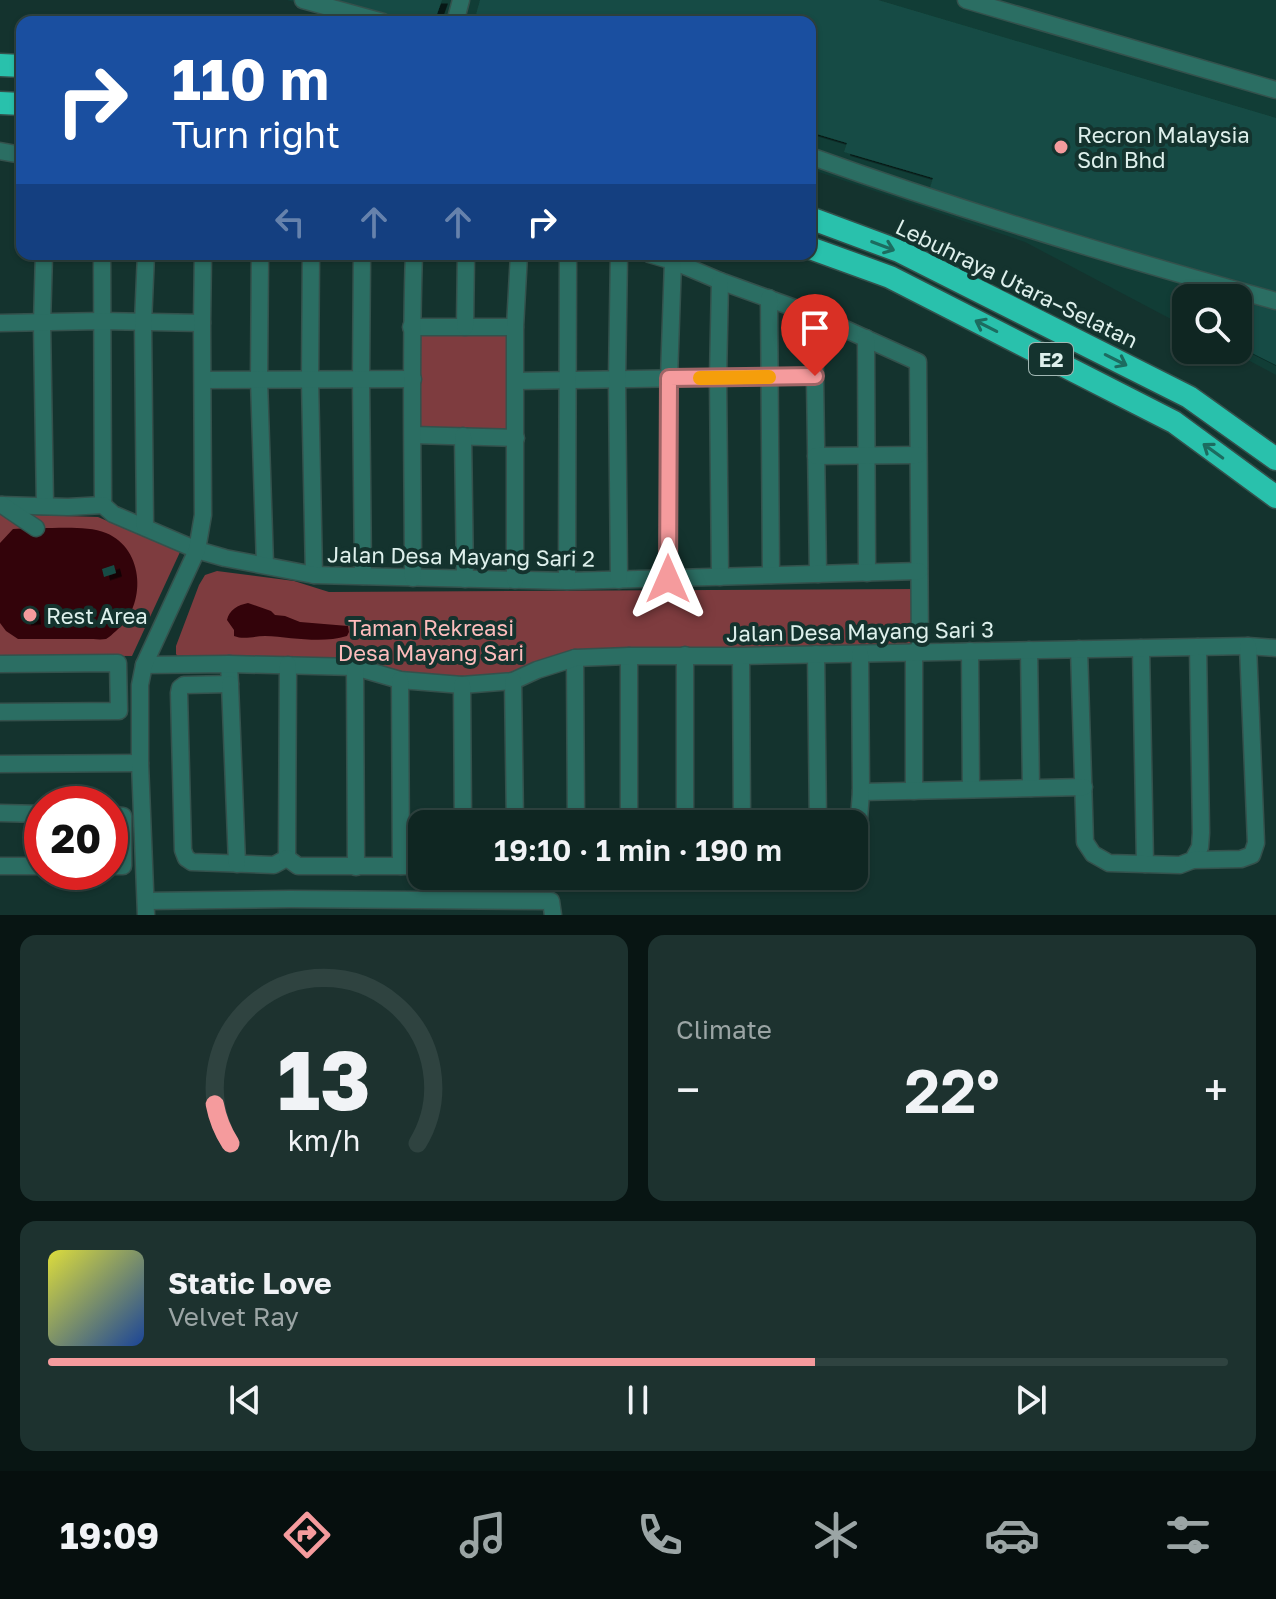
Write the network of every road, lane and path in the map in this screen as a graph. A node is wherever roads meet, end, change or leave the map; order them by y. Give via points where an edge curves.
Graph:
1 (303, 0) edge
2 (966, 0) edge
3 (361, 16) edge
4 (1276, 90) edge
5 (816, 158) edge
6 (816, 220) edge
7 (816, 250) edge
8 (44, 260) edge
9 (102, 260) edge
10 (146, 260) edge
11 (203, 260) edge
12 (260, 260) edge
13 (311, 260) edge
14 (362, 260) edge
15 (414, 260) edge
16 (466, 260) edge
17 (519, 260) edge
18 (568, 260) edge
19 (619, 260) edge
20 (670, 260) edge
21 (673, 261) junction
22 (720, 281) junction
23 (769, 298) junction
24 (1276, 301) edge
25 (814, 315) junction
26 (101, 321) junction
27 (0, 323) edge
28 (143, 323) junction
29 (202, 323) junction
30 (42, 324) junction
31 (411, 327) junction
32 (465, 327) junction
33 (515, 327) junction
34 (866, 338) junction
35 (815, 376) junction
36 (769, 377) junction
37 (669, 378) junction
38 (718, 378) junction
39 (413, 379) junction
40 (617, 379) junction
41 (203, 380) junction
42 (259, 380) junction
43 (310, 380) junction
44 (361, 380) junction
45 (568, 380) junction
46 (516, 381) junction
47 (413, 435) junction
48 (463, 436) junction
49 (516, 438) junction
50 (918, 455) junction
51 (816, 456) junction
52 (866, 456) junction
53 (1276, 459) edge
54 (1276, 497) edge
55 (1, 505) edge
56 (103, 505) junction
57 (45, 506) junction
58 (145, 527) junction
59 (36, 528) dead end
60 (197, 550) junction
61 (265, 565) junction
62 (919, 571) junction
63 (867, 573) junction
64 (818, 574) junction
65 (314, 575) junction
66 (771, 575) junction
67 (363, 576) junction
68 (720, 577) junction
69 (413, 578) junction
70 (465, 579) junction
71 (668, 579) junction
72 (515, 580) junction
73 (619, 580) junction
74 (567, 581) junction
75 (1248, 646) junction
76 (1198, 647) junction
77 (1141, 648) junction
78 (1276, 648) edge
79 (1079, 649) junction
80 (1029, 650) junction
81 (970, 651) junction
82 (917, 652) junction
83 (816, 654) junction
84 (860, 654) junction
85 (685, 655) junction
86 (629, 656) junction
87 (741, 656) junction
88 (575, 658) junction
89 (0, 664) edge
90 (229, 664) junction
91 (144, 665) junction
92 (288, 665) junction
93 (355, 667) junction
94 (400, 680) junction
95 (513, 681) junction
96 (230, 684) junction
97 (462, 685) junction
98 (0, 712) edge
99 (140, 763) junction
100 (0, 764) edge
101 (1084, 787) junction
102 (1031, 788) junction
103 (971, 789) junction
104 (914, 791) junction
105 (861, 792) junction
106 (463, 810) edge
107 (515, 810) edge
108 (576, 810) edge
109 (629, 810) edge
110 (685, 810) edge
111 (742, 810) edge
112 (818, 810) edge
113 (859, 810) edge
114 (0, 813) edge
115 (24, 814) edge
116 (287, 858) junction
117 (1193, 860) junction
118 (237, 864) junction
119 (1145, 864) junction
120 (0, 866) edge
121 (24, 866) edge
122 (401, 866) junction
123 (408, 866) edge
124 (356, 867) junction
125 (290, 907) edge
126 (146, 908) edge
127 (415, 908) edge
128 (552, 908) edge

1 - 3 street
2 - 4 street
5 - 24 street
6 -> 53 highway, Lebuhraya Utara–Selatan / E2 via 899,251 1189,397
54 -> 7 highway, E2 via 1174,422 890,277
8 - 30 street
9 - 26 street
10 - 28 street
11 - 29 street
12 - 42 street
13 - 43 street
14 - 44 street
15 - 31 street
16 - 32 street
17 - 33 street
18 - 45 street
19 - 40 street
20 - 21 street
21 - 22 street
21 - 37 street
22 - 23 street
22 - 38 street
23 - 25 street
23 - 36 street
25 - 34 street
25 - 35 street
26 - 28 street
26 - 30 street
26 - 56 street
27 - 30 street
28 - 29 street
28 - 58 street
29 - 41 street
30 - 57 street
31 - 32 street
31 - 39 street
32 - 33 street
33 - 46 street
34 - 50 street via 918,362
34 - 52 street
35 - 36 street
35 - 51 street
36 - 38 street
36 - 66 street
37 - 38 street
37 - 40 street
37 - 71 street
38 - 68 street
39 - 44 street
39 - 47 street
40 - 45 street
40 - 73 street
41 - 42 street
41 - 60 street via 203,515
42 - 43 street
42 - 61 street
43 - 44 street
43 - 65 street
44 - 67 street
45 - 46 street
45 - 74 street
46 - 49 street
47 - 48 street
47 - 69 street
48 - 49 street
48 - 70 street
49 - 72 street
50 - 52 street
50 - 62 street
51 - 52 street
51 - 64 street
52 - 63 street
55 - 57 street
55 - 59 street
56 - 57 street
56 - 58 street, Jalan Desa Mayang Sari 2
58 - 60 street, Jalan Desa Mayang Sari 2
60 - 61 street, Jalan Desa Mayang Sari 2
60 - 91 street
61 - 65 street, Jalan Desa Mayang Sari 2
62 - 63 street, Jalan Desa Mayang Sari 2
62 - 82 street
63 - 64 street, Jalan Desa Mayang Sari 2
64 - 66 street, Jalan Desa Mayang Sari 2
65 - 67 street, Jalan Desa Mayang Sari 2
66 - 68 street, Jalan Desa Mayang Sari 2
67 - 69 street, Jalan Desa Mayang Sari 2
68 - 71 street, Jalan Desa Mayang Sari 2
69 - 70 street, Jalan Desa Mayang Sari 2
70 - 72 street, Jalan Desa Mayang Sari 2
71 - 73 street, Jalan Desa Mayang Sari 2
72 - 74 street, Jalan Desa Mayang Sari 2
73 - 74 street, Jalan Desa Mayang Sari 2
75 - 76 street, Jalan Desa Mayang Sari 3
75 - 78 street, Jalan Desa Mayang Sari 3
75 - 117 street via 1256,843 1252,855 1241,859
76 - 77 street, Jalan Desa Mayang Sari 3
76 - 117 street via 1201,833
77 - 79 street, Jalan Desa Mayang Sari 3
77 - 119 street
79 - 80 street, Jalan Desa Mayang Sari 3
79 - 101 street
80 - 81 street, Jalan Desa Mayang Sari 3
80 - 102 street
81 - 82 street, Jalan Desa Mayang Sari 3
81 - 103 street
82 - 84 street, Jalan Desa Mayang Sari 3
82 - 104 street
83 - 84 street, Jalan Desa Mayang Sari 3
83 - 87 street, Jalan Desa Mayang Sari 3
83 - 112 street
84 - 105 street
85 - 86 street, Jalan Desa Mayang Sari 3
85 - 87 street, Jalan Desa Mayang Sari 3
85 - 110 street
86 - 88 street, Jalan Desa Mayang Sari 3
86 - 109 street
87 - 111 street
88 - 95 street, Jalan Desa Mayang Sari 3
88 - 108 street
89 - 98 street via 118,663 119,711
90 - 91 street, Jalan Desa Mayang Sari 3
90 - 92 street, Jalan Desa Mayang Sari 3
90 - 96 street
91 - 99 street
92 - 93 street, Jalan Desa Mayang Sari 3
92 - 116 street
93 - 94 street, Jalan Desa Mayang Sari 3
93 - 124 street
94 - 97 street, Jalan Desa Mayang Sari 3
94 - 122 street
95 - 97 street, Jalan Desa Mayang Sari 3
95 - 107 street
96 - 118 street
96 - 118 street via 180,688 183,850 192,862
97 - 106 street
99 - 100 street
99 - 126 street
101 - 102 street
101 - 119 street via 1085,842 1093,854 1109,863
102 - 103 street
103 - 104 street
104 - 105 street
105 - 113 street
114 - 115 street
116 - 118 street via 274,865
116 - 124 street via 298,866
117 - 119 street
120 - 121 street
122 - 123 street
122 - 124 street
125 - 126 street
125 - 127 street
127 - 128 street

